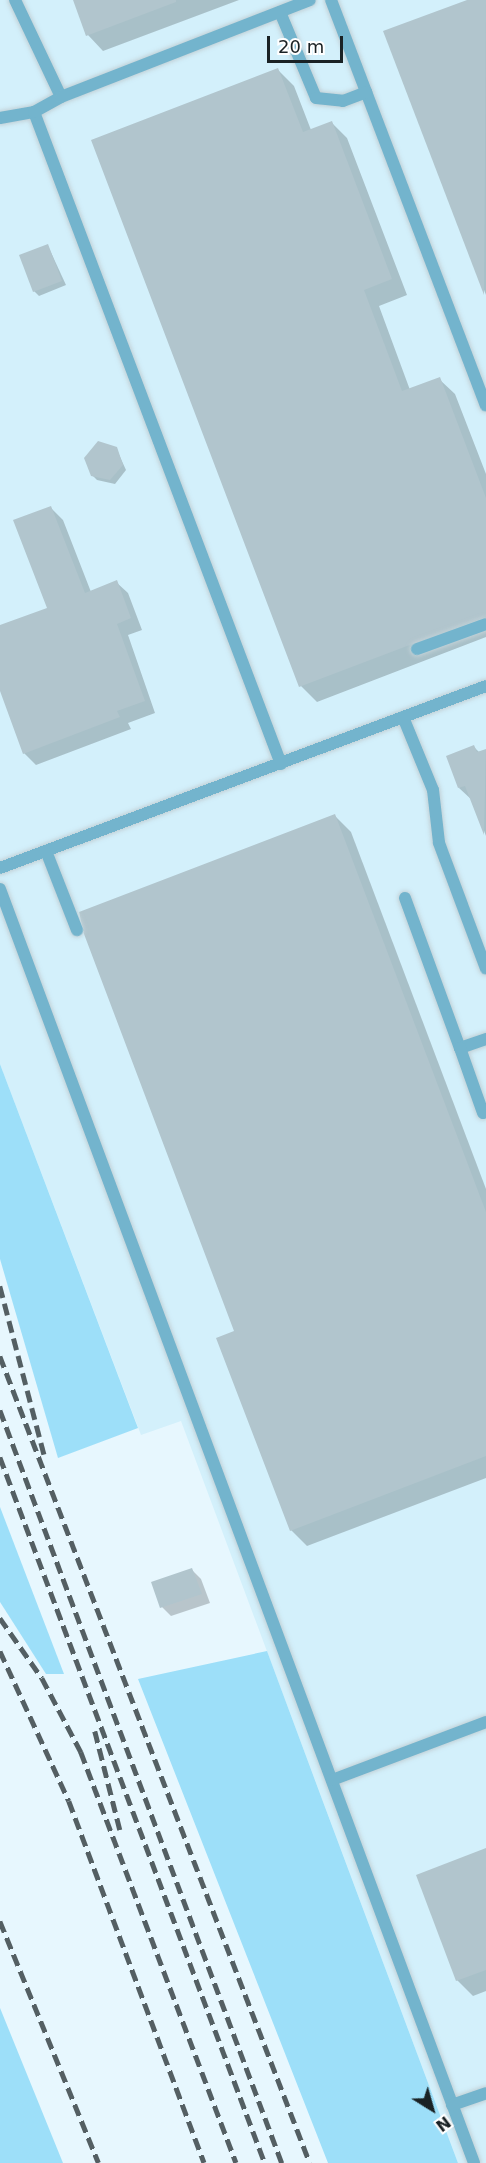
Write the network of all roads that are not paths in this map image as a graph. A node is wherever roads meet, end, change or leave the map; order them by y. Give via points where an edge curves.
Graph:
1 (15, 0) edge
2 (310, 0) edge
3 (331, 0) edge
4 (280, 12) junction
5 (366, 92) junction
6 (61, 97) junction
7 (34, 112) junction
8 (0, 118) edge
9 (486, 405) edge
10 (486, 624) edge
11 (417, 650) dead end
12 (486, 686) edge
13 (403, 717) junction
14 (281, 764) junction
15 (46, 851) junction
16 (0, 868) edge
17 (0, 889) edge
18 (405, 898) dead end
19 (77, 930) dead end
20 (486, 969) edge
21 (486, 1039) edge
22 (460, 1048) junction
23 (483, 1113) dead end
24 (486, 1722) edge
25 (332, 1780) junction
26 (486, 2093) edge
27 (452, 2105) junction
28 (474, 2163) edge

1 - 6 lane
2 - 4 lane
3 - 5 lane
4 - 5 lane via 316,98 343,101
4 - 6 lane
5 - 9 lane
6 - 7 lane
7 - 8 lane
7 - 14 lane
10 - 11 lane
12 - 13 lane
13 - 14 lane
13 - 20 lane via 433,790 439,843
14 - 15 lane
15 - 16 lane
15 - 19 lane
17 - 25 lane
18 - 22 lane
21 - 22 lane
22 - 23 lane
24 - 25 lane
25 - 27 lane
26 - 27 lane
27 - 28 lane

